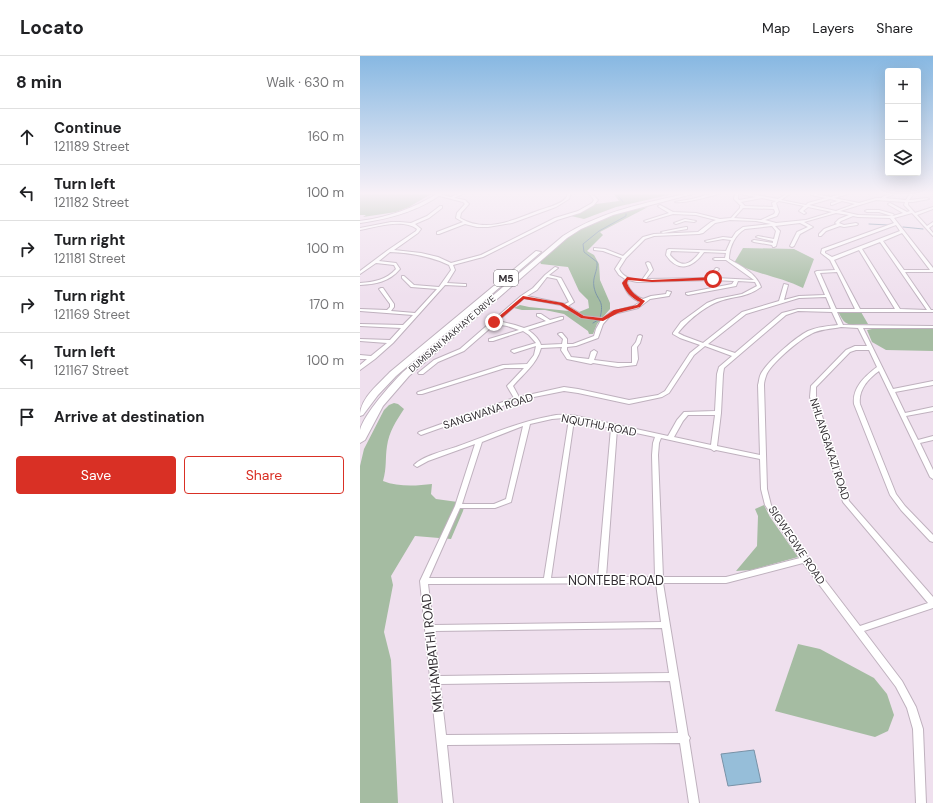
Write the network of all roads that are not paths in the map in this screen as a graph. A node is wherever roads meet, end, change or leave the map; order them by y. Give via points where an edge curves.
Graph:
1 (370, 228) edge
2 (419, 228) edge
3 (451, 228) edge
4 (538, 228) edge
5 (569, 228) edge
6 (579, 228) edge
7 (686, 228) dead end
8 (707, 228) edge
9 (745, 228) edge
10 (776, 228) edge
11 (809, 228) edge
12 (831, 228) edge
13 (885, 228) edge
14 (899, 228) edge
15 (360, 230) edge
16 (902, 232) junction
17 (438, 233) dead end
18 (654, 235) junction
19 (820, 235) dead end
20 (758, 236) dead end
21 (734, 239) junction
22 (881, 240) junction
23 (707, 241) dead end
24 (754, 241) dead end
25 (774, 243) junction
26 (792, 246) dead end
27 (860, 248) junction
28 (595, 249) dead end
29 (389, 251) junction
30 (703, 251) junction
31 (727, 252) junction
32 (623, 257) junction
33 (715, 259) dead end
34 (832, 259) junction
35 (726, 260) junction
36 (376, 262) junction
37 (648, 263) dead end
38 (452, 264) junction
39 (556, 268) dead end
40 (717, 269) dead end
41 (837, 271) junction
42 (903, 271) junction
43 (933, 271) edge
44 (360, 273) edge
45 (680, 273) dead end
46 (546, 276) junction
47 (403, 277) dead end
48 (627, 279) junction
49 (714, 279) junction
50 (756, 279) junction
51 (643, 281) junction
52 (681, 281) junction
53 (736, 281) junction
54 (360, 284) edge
55 (444, 284) junction
56 (464, 285) dead end
57 (786, 285) dead end
58 (440, 288) junction
59 (381, 289) dead end
60 (669, 292) dead end
61 (688, 294) dead end
62 (826, 296) junction
63 (523, 297) junction
64 (643, 301) junction
65 (781, 302) junction
66 (566, 305) junction
67 (360, 310) edge
68 (833, 310) junction
69 (858, 310) junction
70 (898, 310) junction
71 (932, 311) edge
72 (388, 312) junction
73 (417, 314) junction
74 (539, 315) dead end
75 (560, 318) dead end
76 (603, 319) junction
77 (549, 321) junction
78 (494, 322) junction
79 (360, 325) edge
80 (840, 326) junction
81 (860, 326) junction
82 (405, 327) junction
83 (933, 327) edge
84 (524, 330) junction
85 (560, 334) dead end
86 (640, 336) dead end
87 (360, 340) edge
88 (491, 340) dead end
89 (391, 342) junction
90 (703, 344) junction
91 (540, 346) junction
92 (565, 346) junction
93 (871, 348) junction
94 (514, 351) dead end
95 (594, 352) dead end
96 (735, 355) junction
97 (360, 357) edge
98 (373, 358) junction
99 (591, 362) junction
100 (528, 366) junction
101 (360, 368) edge
102 (880, 368) junction
103 (421, 374) dead end
104 (933, 382) edge
105 (891, 391) junction
106 (420, 393) dead end
107 (517, 399) junction
108 (933, 409) edge
109 (360, 413) edge
110 (718, 413) junction
111 (903, 415) junction
112 (572, 417) junction
113 (527, 423) junction
114 (614, 426) junction
115 (421, 433) dead end
116 (659, 436) junction
117 (933, 438) edge
118 (670, 439) junction
119 (360, 440) edge
120 (479, 440) junction
121 (916, 442) junction
122 (714, 449) junction
123 (763, 458) junction
124 (417, 465) dead end
125 (932, 474) edge
126 (458, 506) junction
127 (933, 539) edge
128 (805, 560) junction
129 (602, 580) junction
130 (659, 580) junction
131 (424, 581) junction
132 (547, 581) junction
133 (933, 604) edge
134 (665, 625) junction
135 (430, 628) junction
136 (858, 630) junction
137 (673, 677) junction
138 (434, 680) junction
139 (685, 738) junction
140 (441, 740) junction
141 (448, 803) edge
142 (694, 803) edge
143 (921, 803) edge

1 - 15 street
2 - 29 street via 418,231
3 - 17 street
4 - 38 street via 482,256
5 - 109 main road, DUMISANI MAKHAYE DRIVE / M5 via 393,374
6 - 119 main road, DUMISANI MAKHAYE DRIVE / M5 via 565,237 398,382 373,413
7 - 18 street
8 - 18 street via 699,233
9 - 21 street via 740,230
10 - 25 street via 778,231
11 - 26 street via 798,233
12 - 19 street
13 - 34 street via 823,250 823,253
14 - 16 street
16 - 22 street
16 - 43 street
18 - 32 street via 641,239
20 - 25 street
21 - 23 street
21 - 31 street
22 - 27 street
22 - 42 street
24 - 25 street
27 - 34 street
27 - 70 street
28 - 32 street
29 - 36 street
29 - 38 street via 416,252
30 - 30 street via 669,250 669,256 672,260 692,264
30 - 31 street
31 - 35 street
32 - 48 street via 618,270 619,274
33 - 35 street
34 - 41 street
35 - 50 street
36 - 44 street
36 - 54 street via 392,264 398,269 388,279
37 - 51 street via 651,270
38 - 55 street via 453,273
39 - 46 street
40 - 49 street via 713,274
41 - 62 street via 817,272
41 - 69 street
42 - 43 street
42 - 71 street
45 - 52 street
46 - 63 street via 537,288
46 - 66 street via 559,278 572,302
47 - 58 street via 413,286
48 - 51 street
48 - 64 street via 627,290 635,298
49 - 52 street
49 - 53 street
50 - 53 street
50 - 90 street via 759,286 756,289 738,297 713,302 683,323 675,332 678,336
51 - 52 street
53 - 61 street via 734,285
55 - 56 street
55 - 58 street
57 - 65 street
58 - 73 street
59 - 72 street via 392,304
60 - 64 street
62 - 65 street, SANGWANA ROAD via 799,297
62 - 68 street
63 - 66 street
63 - 78 street
64 - 76 street via 639,306 616,312
65 - 90 street, SANGWANA ROAD via 744,313
66 - 76 street via 583,317
67 - 72 street
68 - 69 street
68 - 80 street
68 - 96 street via 787,312
69 - 70 street
70 - 71 street
72 - 73 street
73 - 82 street
74 - 77 street
75 - 77 street
76 - 92 street via 596,337
77 - 84 street
78 - 84 street
78 - 103 street via 462,350 436,361
79 - 82 street
80 - 81 street, SIGWEGWE ROAD
80 - 123 street, SIGWEGWE ROAD via 804,334 765,371 761,385
81 - 83 street, SIGWEGWE ROAD
81 - 93 street
82 - 89 street
84 - 88 street
84 - 91 street
85 - 92 street via 565,339
86 - 99 street via 634,349 635,359 632,365
87 - 89 street
89 - 98 street
90 - 96 street
90 - 107 street, SANGWANA ROAD via 690,356 667,392 660,396 629,402 566,389
91 - 92 street
91 - 94 street
91 - 100 street
92 - 99 street via 564,350 569,358
93 - 102 street
93 - 133 street, NHLANGAKAZI ROAD via 848,351 813,386 812,397 846,502
95 - 99 street
96 - 110 street via 721,370
97 - 98 street
98 - 101 street
100 - 106 street via 505,366
100 - 107 street via 510,386
102 - 105 street
102 - 127 street via 874,371 858,392 857,404 893,495 902,508
104 - 105 street
105 - 111 street
107 - 115 street, SANGWANA ROAD
108 - 111 street
110 - 118 street via 684,414
110 - 122 street
111 - 121 street
112 - 113 street, NQUTHU ROAD via 552,417
112 - 114 street, NQUTHU ROAD
112 - 132 street
113 - 120 street, NQUTHU ROAD
113 - 126 street via 509,500 495,506
114 - 116 street, NQUTHU ROAD
114 - 129 street
116 - 118 street, NQUTHU ROAD
116 - 130 street via 655,455
117 - 121 street
118 - 122 street, NQUTHU ROAD
120 - 124 street, NQUTHU ROAD
120 - 126 street, MKHAMBATHI ROAD
121 - 125 street
122 - 123 street, NQUTHU ROAD
123 - 128 street, SIGWEGWE ROAD via 764,489 768,505
126 - 131 street, MKHAMBATHI ROAD
128 - 130 street, NONTEBE ROAD via 731,580
128 - 136 street, SIGWEGWE ROAD
129 - 130 street, NONTEBE ROAD
129 - 132 street, NONTEBE ROAD
130 - 134 street
131 - 132 street, NONTEBE ROAD
131 - 135 street, MKHAMBATHI ROAD
133 - 136 street
134 - 135 street
134 - 137 street
135 - 138 street, MKHAMBATHI ROAD
136 - 143 street, SIGWEGWE ROAD via 899,684 911,707 918,729
137 - 138 street
137 - 139 street
138 - 140 street, MKHAMBATHI ROAD
139 - 140 street
139 - 142 street
140 - 141 street, MKHAMBATHI ROAD

